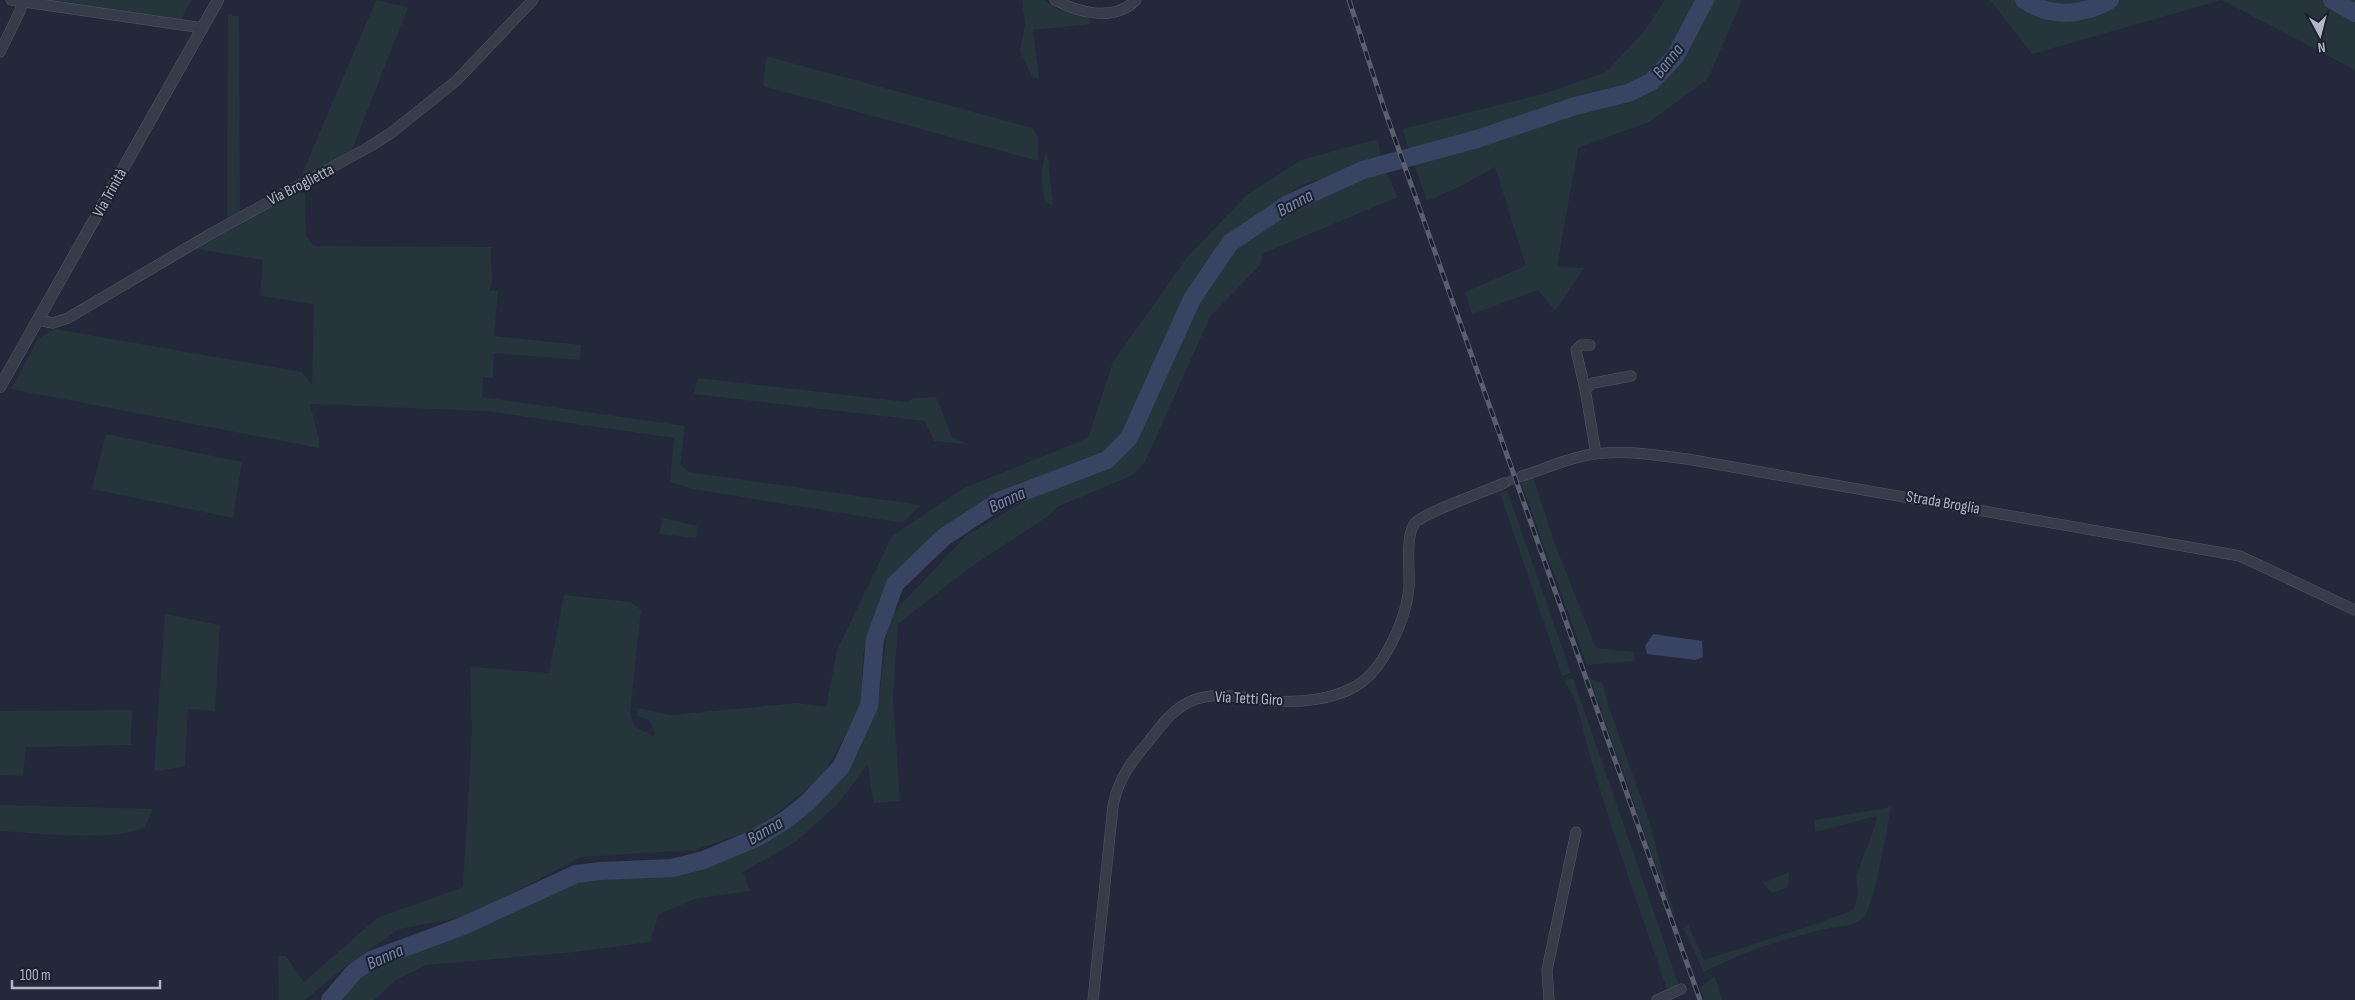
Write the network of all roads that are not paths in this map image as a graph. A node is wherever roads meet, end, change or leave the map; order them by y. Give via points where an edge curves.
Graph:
1 (11, 0) edge
2 (218, 0) edge
3 (533, 0) edge
4 (1055, 0) edge
5 (1136, 0) edge
6 (22, 1) edge
7 (198, 28) junction
8 (0, 52) edge
9 (38, 320) junction
10 (1590, 345) dead end
11 (1631, 376) dead end
12 (0, 386) edge
13 (1585, 389) junction
14 (1596, 454) junction
15 (1522, 476) tunnel mouth
16 (1504, 483) tunnel mouth
17 (2355, 610) edge
18 (1576, 832) dead end
19 (1681, 989) dead end
20 (1093, 1000) edge
21 (1548, 1000) edge
22 (1657, 1000) edge

1 - 6 street
2 - 7 street, Via Trinità
3 - 9 street, Via Broglietta via 456,81 391,133 68,318 53,323
4 - 5 street via 1099,14 1122,10
6 - 7 street
6 - 8 street
7 - 9 street, Via Trinità
9 - 12 street, Via Trinità
10 - 13 street via 1581,345 1576,350
11 - 13 street via 1593,383
13 - 14 street
14 - 15 street, Strada Broglia
14 - 17 street, Strada Broglia via 1627,452 1687,459 2240,556
16 - 20 street, Via Tetti Giro via 1425,516 1413,525 1405,612 1379,662 1357,686 1337,694 1295,701 1229,696 1198,699 1173,713 1134,760 1119,781 1113,806
18 - 21 street via 1547,970
19 - 22 street

